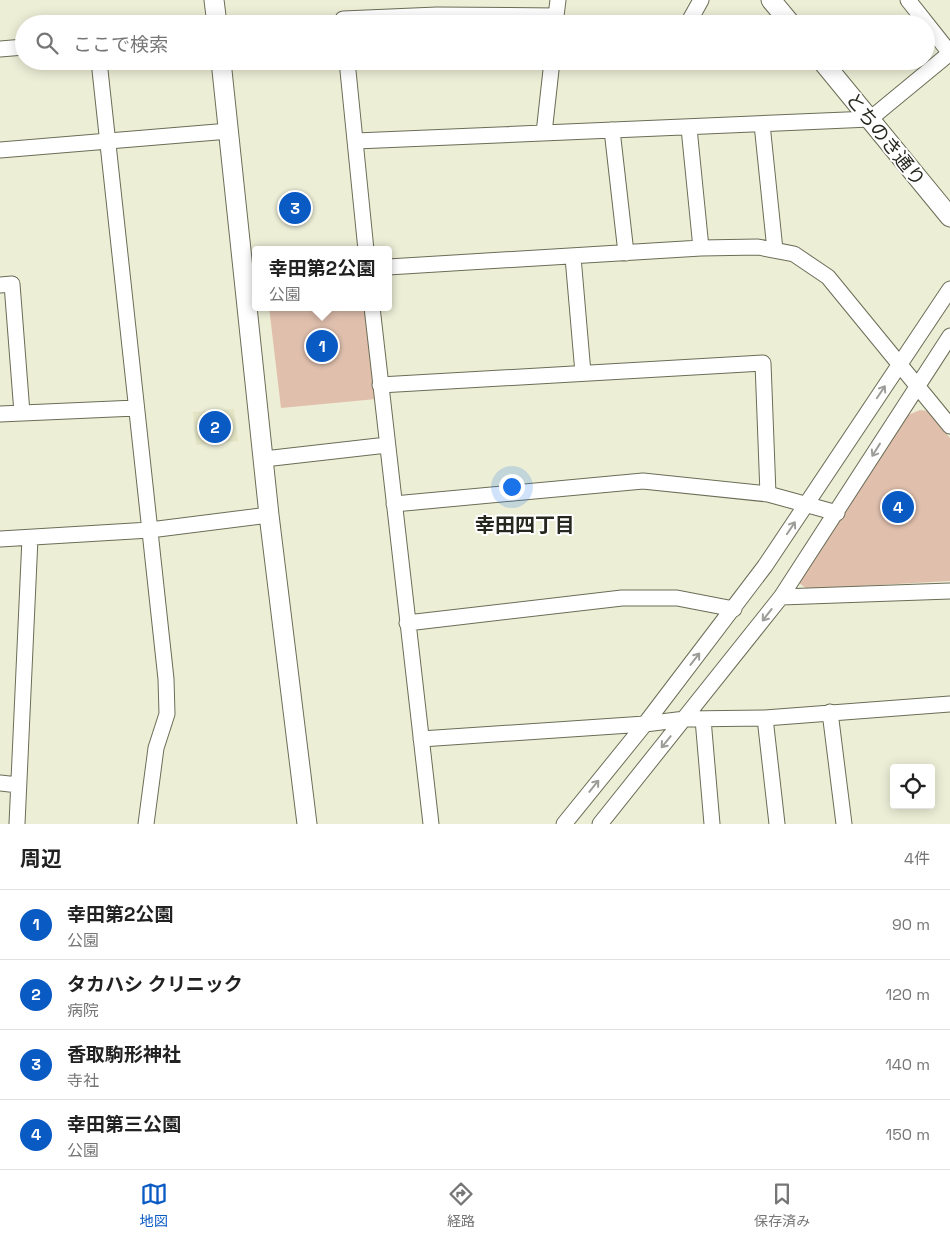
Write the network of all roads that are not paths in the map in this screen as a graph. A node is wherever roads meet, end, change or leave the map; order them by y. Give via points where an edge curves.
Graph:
1 (214, 0) edge
2 (558, 0) edge
3 (701, 0) edge
4 (771, 0) edge
5 (908, 0) edge
6 (216, 15) edge
7 (556, 15) edge
8 (693, 15) edge
9 (784, 15) edge
10 (920, 15) edge
11 (935, 34) edge
12 (15, 48) edge
13 (0, 49) edge
14 (950, 53) edge
15 (935, 65) edge
16 (99, 70) edge
17 (222, 70) edge
18 (348, 70) edge
19 (551, 70) edge
20 (829, 70) edge
21 (929, 70) edge
22 (870, 119) junction
23 (762, 124) junction
24 (689, 128) junction
25 (612, 130) junction
26 (229, 131) junction
27 (544, 133) junction
28 (356, 141) junction
29 (108, 142) junction
30 (0, 150) edge
31 (950, 217) edge
32 (366, 246) edge
33 (701, 248) junction
34 (775, 250) junction
35 (626, 253) junction
36 (573, 257) junction
37 (392, 267) edge
38 (250, 282) edge
39 (0, 285) edge
40 (950, 289) edge
41 (252, 307) edge
42 (252, 311) edge
43 (372, 311) edge
44 (950, 336) edge
45 (900, 365) junction
46 (583, 374) junction
47 (380, 385) junction
48 (917, 386) junction
49 (136, 408) junction
50 (22, 413) junction
51 (0, 414) edge
52 (950, 426) edge
53 (387, 445) junction
54 (264, 459) junction
55 (768, 494) junction
56 (394, 504) junction
57 (807, 505) junction
58 (837, 513) junction
59 (269, 515) junction
60 (150, 530) junction
61 (30, 538) junction
62 (0, 539) edge
63 (950, 591) edge
64 (781, 597) junction
65 (734, 609) junction
66 (407, 623) junction
67 (950, 704) edge
68 (830, 712) junction
69 (765, 718) junction
70 (685, 719) junction
71 (703, 719) junction
72 (645, 724) junction
73 (421, 739) junction
74 (0, 783) edge
75 (18, 785) junction
76 (17, 824) edge
77 (146, 824) edge
78 (306, 824) edge
79 (431, 824) edge
80 (564, 824) edge
81 (600, 824) edge
82 (712, 824) edge
83 (777, 824) edge
84 (844, 824) edge

1 - 6 street
2 - 7 street
3 - 8 street
4 - 9 street
5 - 10 street
11 - 14 street
12 - 13 street
14 - 15 street
16 - 29 street
17 - 26 street
18 - 28 street
19 - 27 street
20 - 22 street, とちのき通り
21 - 22 street
22 - 23 street
22 - 31 street, とちのき通り
23 - 24 street
23 - 34 street
24 - 25 street
24 - 33 street
25 - 27 street
25 - 35 street
26 - 29 street
26 - 38 street
27 - 28 street
28 - 32 street
29 - 30 street
29 - 49 street
33 - 34 street
33 - 35 street
34 - 45 street via 794,254 828,277
35 - 36 street
36 - 37 street
36 - 46 street
38 - 41 street
39 - 50 street via 12,284
40 - 45 street
42 - 54 street
43 - 47 street
44 - 48 street
45 - 48 street
57 -> 45 street
46 - 47 street
46 - 55 street via 763,364
47 - 53 street
48 - 52 street
48 -> 58 street
49 - 50 street
49 - 60 street
50 - 51 street
53 - 54 street
53 - 56 street
54 - 59 street
55 - 56 street via 644,482
55 - 57 street
56 - 66 street
57 - 58 street
65 -> 57 street
58 - 64 street
59 - 60 street
59 - 78 street
60 - 61 street
60 - 77 street via 166,678 166,714 156,748
61 - 62 street
61 - 75 street
63 - 64 street
64 -> 70 street
65 - 66 street via 677,598 622,598
72 -> 65 street
66 - 73 street
67 - 68 street
68 - 69 street
68 - 84 street
69 - 71 street
69 - 83 street
70 - 71 street
70 - 72 street
70 -> 81 street
71 - 82 street
72 - 73 street
80 -> 72 street
73 - 79 street
74 - 75 street
75 - 76 street

